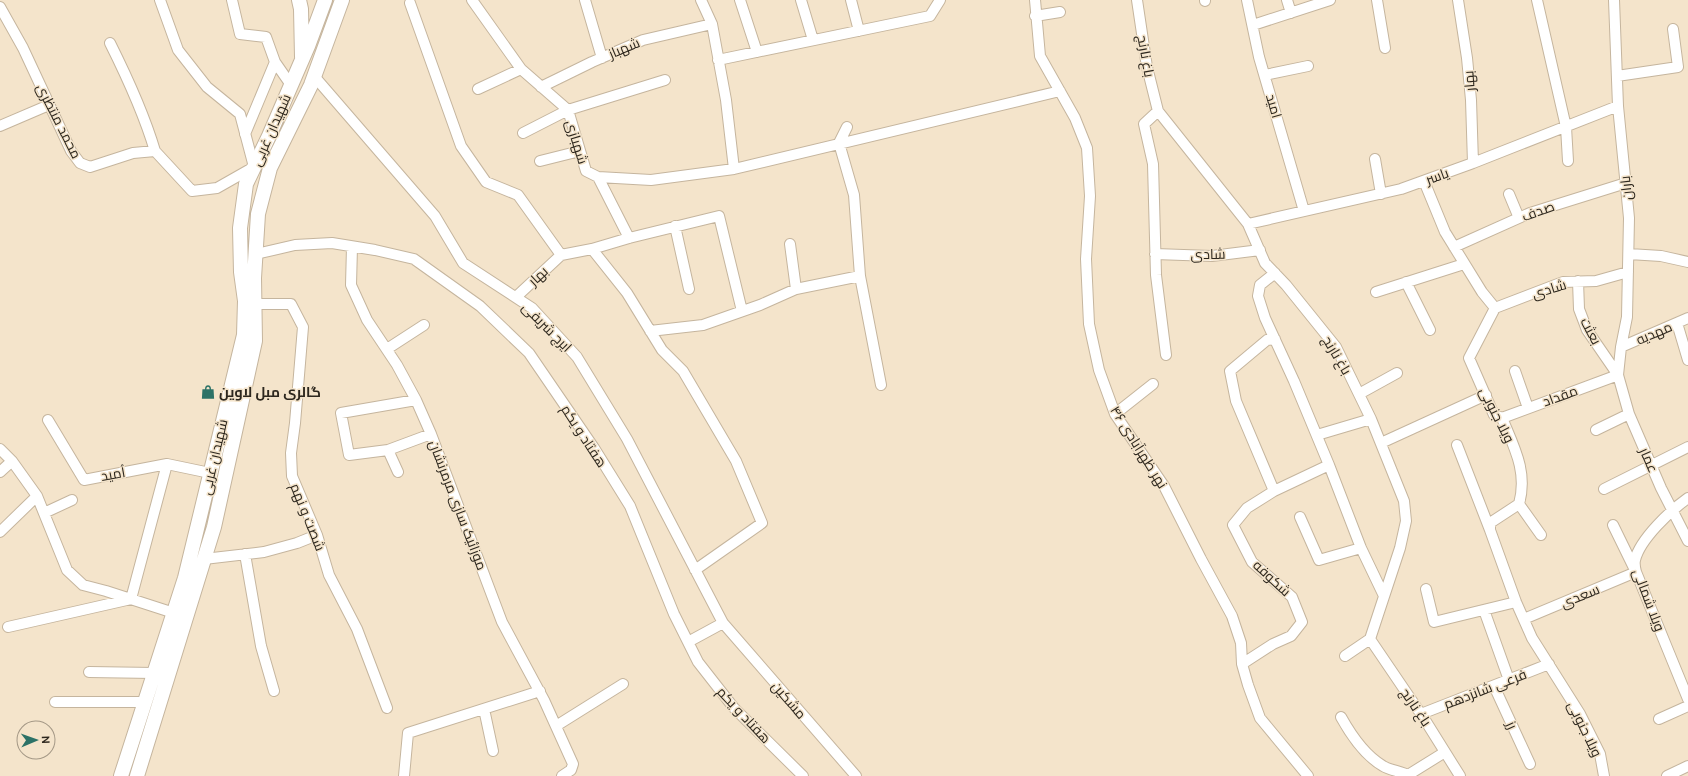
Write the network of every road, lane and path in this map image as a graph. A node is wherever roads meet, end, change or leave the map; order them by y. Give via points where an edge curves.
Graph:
1 (160, 0) edge
2 (232, 0) edge
3 (299, 0) edge
4 (325, 0) edge
5 (342, 0) edge
6 (472, 0) edge
7 (585, 0) edge
8 (701, 0) edge
9 (740, 0) edge
10 (801, 0) edge
11 (851, 0) edge
12 (940, 0) edge
13 (1035, 0) edge
14 (1137, 0) edge
15 (1247, 0) edge
16 (1287, 0) edge
17 (1330, 0) edge
18 (1377, 0) edge
19 (1458, 0) edge
20 (1537, 0) edge
21 (1614, 0) edge
22 (410, 3) dead end
23 (0, 7) edge
24 (1060, 12) dead end
25 (1291, 12) junction
26 (1035, 16) junction
27 (712, 24) junction
28 (1253, 24) junction
29 (1673, 29) dead end
30 (859, 31) junction
31 (814, 40) junction
32 (110, 43) dead end
33 (1385, 48) dead end
34 (757, 52) junction
35 (602, 58) junction
36 (718, 60) junction
37 (302, 61) junction
38 (275, 62) junction
39 (1308, 66) dead end
40 (521, 69) junction
41 (1264, 75) junction
42 (314, 76) junction
43 (1617, 76) junction
44 (665, 80) dead end
45 (291, 85) junction
46 (541, 87) junction
47 (478, 89) dead end
48 (1060, 91) junction
49 (49, 104) junction
50 (1618, 106) junction
51 (568, 110) junction
52 (1158, 111) junction
53 (0, 126) edge
54 (847, 127) dead end
55 (1566, 127) junction
56 (523, 133) dead end
57 (245, 134) junction
58 (839, 143) junction
59 (580, 150) junction
60 (155, 151) junction
61 (1375, 159) dead end
62 (540, 161) dead end
63 (1568, 161) dead end
64 (1473, 163) junction
65 (254, 166) junction
66 (734, 169) junction
67 (598, 178) junction
68 (1424, 181) junction
69 (1626, 183) junction
70 (1381, 194) junction
71 (1509, 194) dead end
72 (1304, 211) junction
73 (1519, 218) junction
74 (1248, 224) junction
75 (675, 226) junction
76 (629, 238) junction
77 (790, 244) dead end
78 (1454, 246) junction
79 (352, 247) junction
80 (592, 249) junction
81 (1260, 250) junction
82 (256, 254) junction
83 (560, 254) junction
84 (1155, 254) junction
85 (1629, 254) junction
86 (1688, 262) edge
87 (1464, 264) junction
88 (1628, 272) junction
89 (1275, 273) junction
90 (860, 276) junction
91 (1578, 281) junction
92 (1406, 282) junction
93 (689, 289) dead end
94 (796, 289) junction
95 (1376, 292) dead end
96 (516, 297) junction
97 (255, 304) junction
98 (1495, 308) junction
99 (742, 311) junction
100 (1688, 318) edge
101 (1677, 323) junction
102 (424, 324) dead end
103 (1430, 330) dead end
104 (650, 331) junction
105 (1275, 339) junction
106 (1621, 347) junction
107 (388, 350) junction
108 (1166, 356) dead end
109 (1688, 360) edge
110 (1515, 371) dead end
111 (1397, 373) dead end
112 (1618, 375) junction
113 (1153, 384) dead end
114 (881, 385) dead end
115 (1359, 394) junction
116 (1486, 395) junction
117 (416, 400) junction
118 (1528, 408) junction
119 (1115, 414) junction
120 (1629, 414) junction
121 (1502, 418) junction
122 (1371, 419) junction
123 (48, 420) dead end
124 (1596, 430) dead end
125 (431, 434) junction
126 (1317, 435) junction
127 (1381, 443) junction
128 (1457, 445) dead end
129 (1688, 446) edge
130 (0, 449) edge
131 (388, 450) junction
132 (12, 461) junction
133 (167, 464) junction
134 (1651, 464) junction
135 (1329, 465) junction
136 (0, 472) edge
137 (398, 472) dead end
138 (210, 473) junction
139 (1604, 490) dead end
140 (1274, 491) junction
141 (37, 496) junction
142 (1688, 498) edge
143 (72, 500) dead end
144 (1519, 504) junction
145 (1672, 510) junction
146 (44, 513) junction
147 (1300, 517) dead end
148 (1613, 525) dead end
149 (1490, 530) junction
150 (0, 532) edge
151 (317, 535) junction
152 (1541, 535) dead end
153 (1688, 542) edge
154 (1361, 548) junction
155 (245, 554) junction
156 (204, 559) junction
157 (695, 570) junction
158 (1636, 572) junction
159 (1426, 589) dead end
160 (1384, 596) junction
161 (131, 599) junction
162 (1516, 602) junction
163 (1484, 610) junction
164 (174, 613) junction
165 (1524, 619) junction
166 (723, 623) junction
167 (8, 627) dead end
168 (1370, 639) junction
169 (688, 642) junction
170 (1345, 656) dead end
171 (1242, 664) junction
172 (1549, 664) junction
173 (89, 672) dead end
174 (154, 673) junction
175 (1509, 680) junction
176 (623, 684) dead end
177 (1494, 686) junction
178 (540, 691) junction
179 (274, 692) dead end
180 (1688, 699) edge
181 (56, 702) dead end
182 (144, 702) junction
183 (1688, 706) edge
184 (387, 708) dead end
185 (484, 709) junction
186 (1421, 714) junction
187 (1341, 717) dead end
188 (1659, 719) dead end
189 (556, 726) junction
190 (493, 751) dead end
191 (1445, 752) junction
192 (1530, 764) dead end
193 (1688, 766) edge
194 (1409, 775) edge
195 (121, 776) edge
196 (137, 776) edge
197 (404, 776) edge
198 (562, 776) edge
199 (803, 776) edge
200 (856, 776) edge
201 (1308, 776) edge
202 (1460, 776) edge
203 (1604, 776) edge
204 (1667, 776) edge

1 - 57 street via 178,50 207,87 240,114
2 - 38 street via 240,34 266,37
3 - 37 main road
4 - 37 main road, شهیدان غربی
5 - 42 main road, شهیدان غربی
6 - 40 street, شهبازی
7 - 35 street
8 - 27 street
9 - 34 street
10 - 31 street
11 - 30 street
12 - 30 street via 930,16
13 - 26 street, نهر ظهرآبادی ۴۶
14 - 52 street, باغ نارنج via 1147,67
15 - 28 street, امید
16 - 25 street
17 - 25 street
18 - 33 street
19 - 64 street, بهار via 1471,100
20 - 55 street
21 - 43 street, باران
22 - 83 street via 462,146 486,182 518,195
23 - 49 street, محمد منتظری
24 - 26 street
25 - 28 street
26 - 48 street, نهر ظهرآبادی ۴۶ via 1040,56
27 - 35 street, شهباز via 643,40
27 - 36 street
28 - 41 street, امید
29 - 43 street via 1678,67
30 - 31 street
31 - 34 street
32 - 60 street via 130,82
34 - 36 street
35 - 46 street, شهباز
36 - 66 street via 726,100
37 - 45 main road, شهیدان غربی
38 - 45 street
38 - 57 street
39 - 41 street
40 - 46 street, شهبازی
40 - 47 street
41 - 72 street, امید
42 - 82 main road, شهیدان غربی via 270,168 258,214
42 - 96 street, ایرج شریفی via 436,216 464,263
43 - 50 street, باران
44 - 51 street
45 - 65 main road, شهیدان غربی
46 - 51 street, شهبازی
48 - 58 street, شهبازی
48 - 119 street, نهر ظهرآبادی ۴۶ via 1087,148 1090,196 1086,259 1089,324 1099,370
49 - 53 street
49 - 60 street, محمد منتظری via 71,151 80,163 90,167 133,153
50 - 55 street, یاسر
50 - 69 street, باران
51 - 56 street
51 - 59 street, شهبازی
52 - 74 street, باغ نارنج
52 - 84 street via 1144,124 1153,164
54 - 58 street
55 - 63 street
55 - 64 street, یاسر
57 - 65 street
58 - 66 street, شهبازی
58 - 90 street via 854,195
59 - 62 street
59 - 67 street, شهبازی via 586,171
60 - 65 street via 192,191 217,188
61 - 70 street
64 - 68 street, یاسر
65 - 138 main road, شهیدان غربی via 246,184 240,228 241,272 245,301 244,335
66 - 67 street, شهبازی via 651,180
67 - 76 street
68 - 70 street, یاسر
68 - 78 street via 1445,232
69 - 73 street, صدف
69 - 85 street, باران
70 - 72 street, یاسر
71 - 73 street
72 - 74 street, یاسر
73 - 78 street, صدف
74 - 81 street, باغ نارنج
75 - 76 street
75 - 93 street
75 - 99 street via 719,216
76 - 80 street
77 - 94 street
78 - 87 street
79 - 82 street, هفتاد و یکم via 332,243 295,245
79 - 107 street, موزائیک سازی مرمرنشان via 351,285 367,320
79 - 169 street, هفتاد و یکم via 414,259 480,306 529,353 630,506
80 - 83 street
80 - 104 street via 627,293
81 - 84 street, شادی via 1212,256
81 - 89 street, باغ نارنج via 1265,263
82 - 97 main road, شهیدان غربی
83 - 96 street, بهار
84 - 108 street
85 - 86 street via 1661,256
85 - 88 street, باران
87 - 92 street
87 - 98 street
88 - 91 street, شادی via 1596,281
88 - 106 street, باران via 1627,317
89 - 105 street via 1260,285 1258,296
89 - 115 street, باغ نارنج via 1336,347
90 - 94 street
90 - 114 street
91 - 98 street, شادی via 1563,282
91 - 112 street, بعثت via 1580,309 1587,330
92 - 95 street
92 - 103 street
94 - 99 street
96 - 157 street, ایرج شریفی via 532,308 577,357 627,439
97 - 151 street, شصت و نهم via 291,304 303,327 291,453 292,476
97 - 156 main road, شهیدان غربی via 256,341 214,527
98 - 116 street, ویلا جنوبی via 1469,358
99 - 104 street via 703,325
100 - 101 street, مهدیه
101 - 106 street, مهدیه
101 - 109 street
102 - 107 street
104 - 157 street via 662,350 683,370 736,461 762,523
105 - 126 street
105 - 140 street via 1267,340 1230,371 1236,401
106 - 112 street, باران
107 - 117 street, موزائیک سازی مرمرنشان
110 - 118 street
111 - 115 street
112 - 118 street, مقداد
112 - 120 street, عمار
113 - 119 street
115 - 122 street, باغ نارنج
116 - 121 street, ویلا جنوبی via 1494,415
116 - 127 street
117 - 125 street, موزائیک سازی مرمرنشان
117 - 131 street via 341,414 349,455
118 - 121 street, مقداد
119 - 171 street, نهر ظهرآبادی ۴۶ via 1164,486 1232,616 1241,643
120 - 124 street
120 - 134 street, عمار
121 - 144 street, ویلا جنوبی via 1521,465 1523,491
122 - 126 street
122 - 127 street, باغ نارنج
123 - 133 street, اُمید via 84,480
125 - 131 street
125 - 178 street, موزائیک سازی مرمرنشان via 502,622
126 - 135 street
127 - 160 street, باغ نارنج via 1404,500 1406,521
128 - 149 street, ویلا جنوبی
129 - 134 street
130 - 132 street
131 - 137 street
132 - 136 street
132 - 141 street
133 - 138 street, اُمید
133 - 161 street
134 - 139 street
134 - 145 street, عمار
135 - 140 street
135 - 154 street
138 - 164 main road, شهیدان غربی
140 - 171 street, شکوفه via 1247,508 1233,525 1252,562 1292,597 1302,622 1291,636
141 - 146 street
141 - 150 street
142 - 145 street, ویلا شمالی
143 - 146 street
144 - 149 street via 1490,523
144 - 152 street
145 - 153 street, عمار
145 - 158 street, ویلا شمالی via 1640,547 1634,561
146 - 161 street via 67,570 83,585
147 - 154 street via 1319,560
148 - 158 street
149 - 162 street, ویلا جنوبی
151 - 155 street via 264,552
151 - 184 street, شصت و نهم via 329,575 357,629
154 - 160 street
155 - 156 street
155 - 179 street via 261,646
156 - 196 main road, شهیدان غربی
157 - 166 street, ایرج شریفی
158 - 165 street, سعدی
158 - 180 street, ویلا شمالی
159 - 163 street via 1434,622
160 - 168 street, باغ نارنج
161 - 164 street
161 - 167 street
162 - 163 street
162 - 165 street, ویلا جنوبی
163 - 175 street
164 - 174 main road, شهیدان غربی
165 - 172 street, ویلا جنوبی via 1532,638
166 - 169 street
166 - 200 street, مشکین
168 - 170 street
168 - 186 street, باغ نارنج
169 - 199 street, هفتاد و یکم via 698,662 734,708
171 - 201 street, نهر ظهرآبادی ۴۶ via 1260,718
172 - 175 street, فرعی شانزدهم
172 - 203 street, ویلا جنوبی via 1580,714 1600,754
173 - 174 street
174 - 182 main road, شهیدان غربی
175 - 177 street, فرعی شانزدهم
176 - 189 street
177 - 186 street, فرعی شانزدهم
177 - 192 street, رز
178 - 185 street
178 - 189 street, موزائیک سازی مرمرنشان
181 - 182 street
182 - 195 main road, شهیدان غربی
183 - 188 street
185 - 190 street
185 - 197 street via 408,733
186 - 191 street, باغ نارنج
187 - 194 street via 1363,750 1383,766
189 - 198 street, موزائیک سازی مرمرنشان via 573,764 571,770
191 - 194 street
191 - 202 street, باغ نارنج
193 - 204 street

